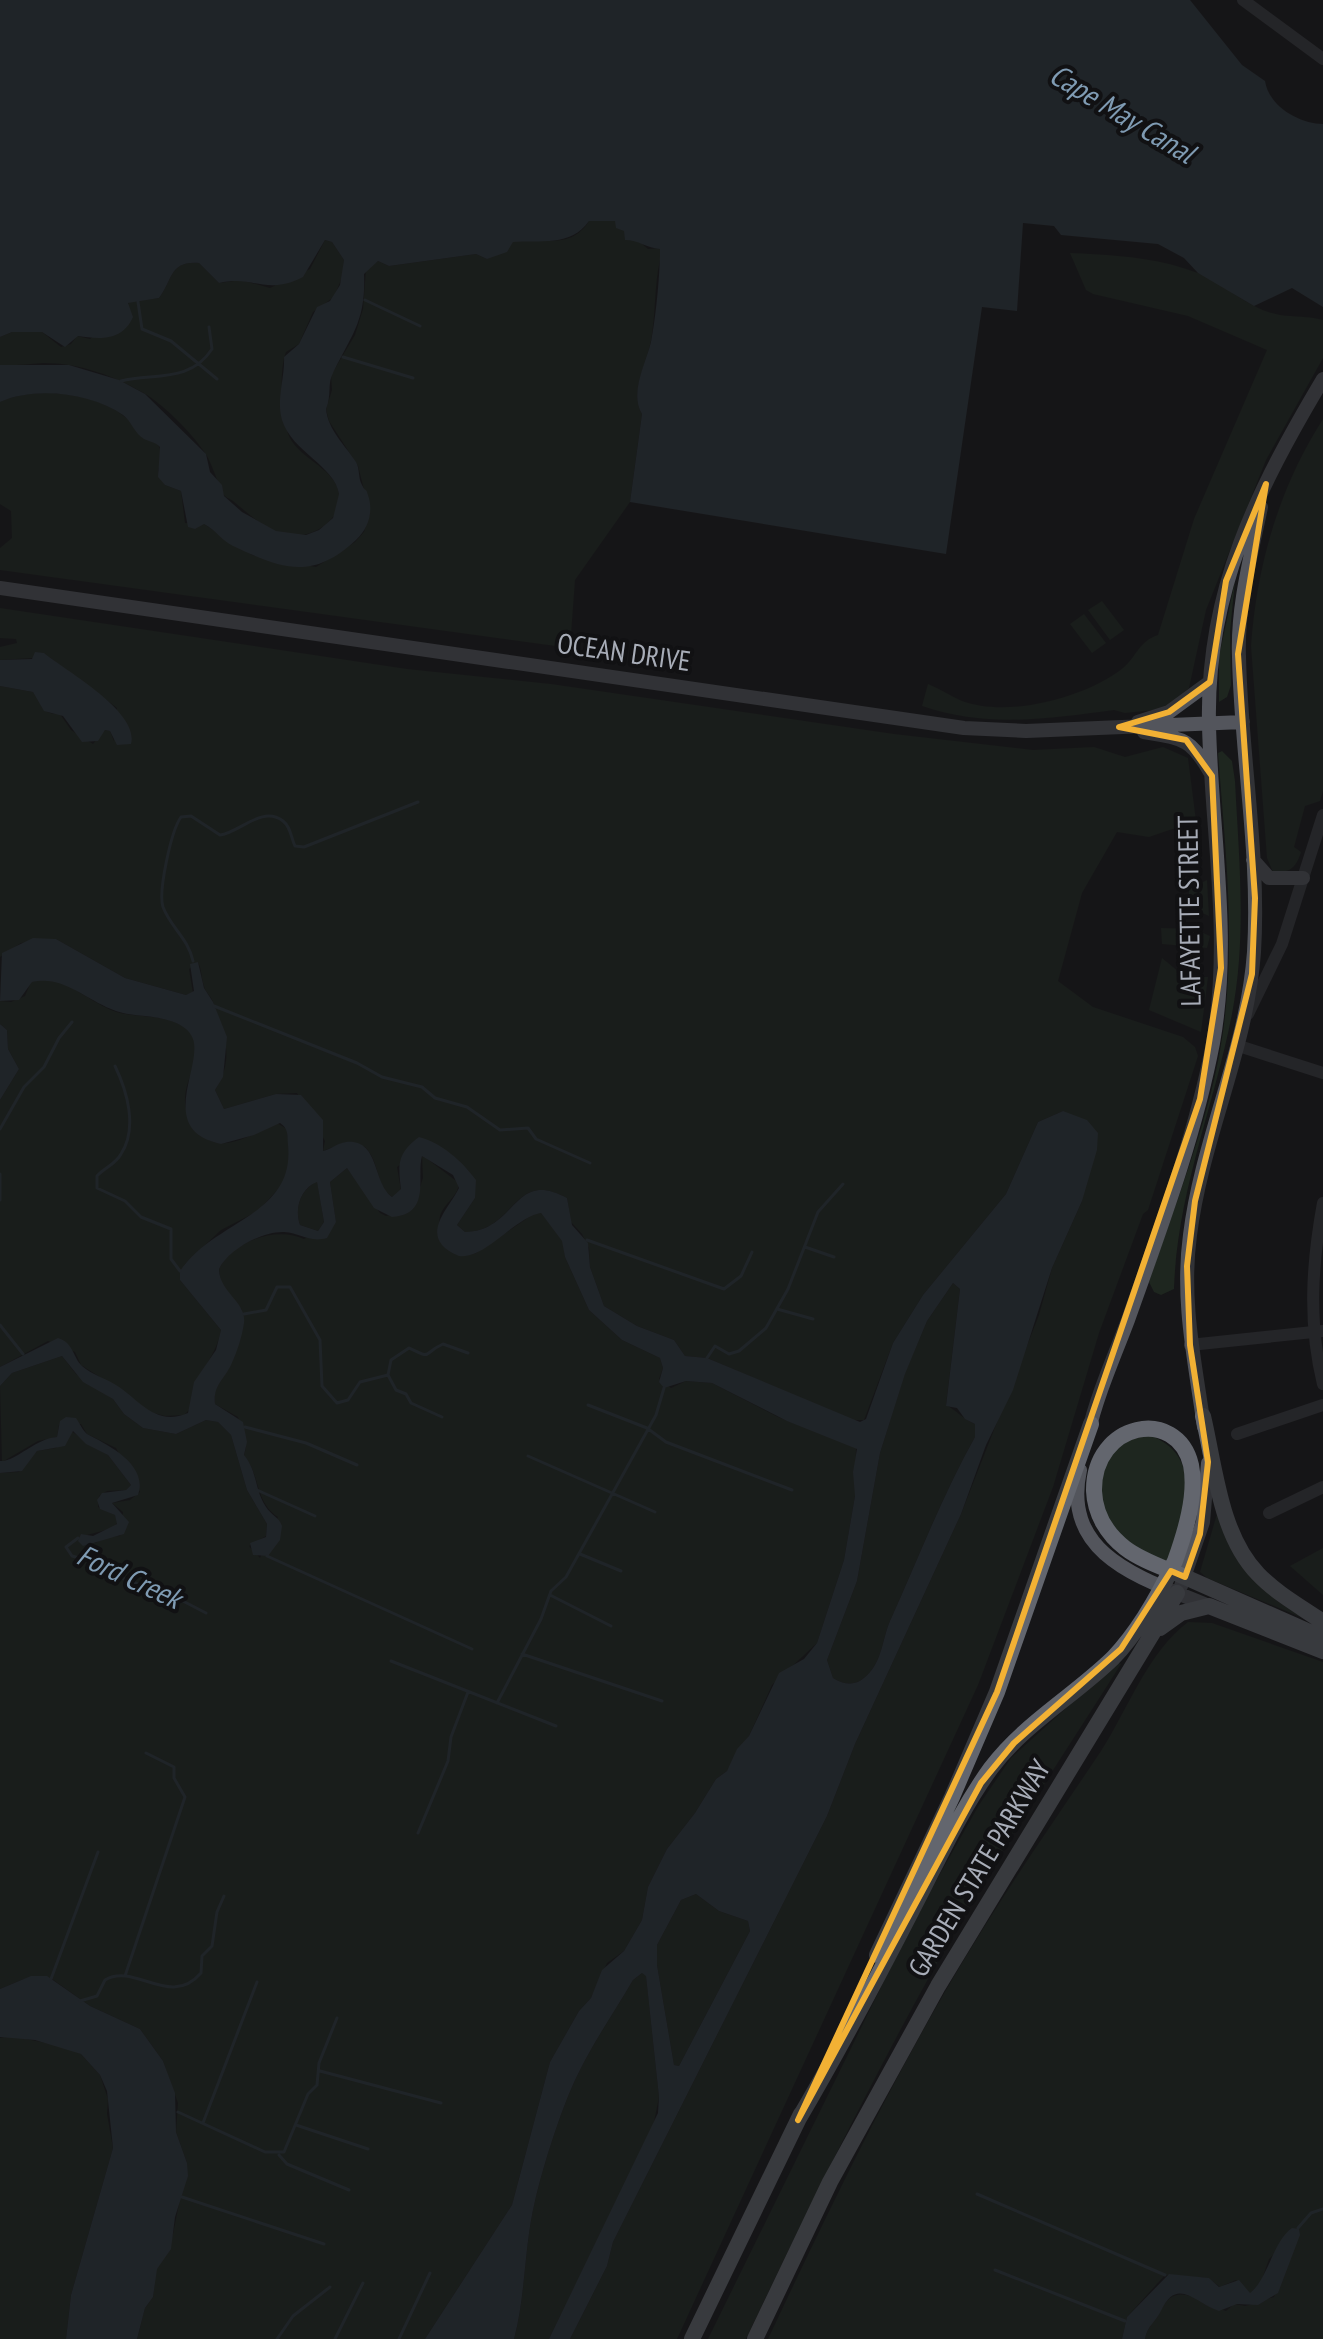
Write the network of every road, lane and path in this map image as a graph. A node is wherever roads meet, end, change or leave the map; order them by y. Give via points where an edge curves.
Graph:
1 (1243, 0) edge
2 (1323, 59) edge
3 (1323, 379) edge
4 (1266, 484) junction
5 (0, 588) edge
6 (1210, 682) junction
7 (1243, 722) junction
8 (1209, 723) junction
9 (1119, 727) junction
10 (1212, 776) junction
11 (1323, 815) edge
12 (1253, 860) junction
13 (1303, 878) junction
14 (1245, 1018) junction
15 (1239, 1046) junction
16 (1323, 1073) edge
17 (1323, 1203) edge
18 (1318, 1332) edge
19 (1190, 1345) junction
20 (1323, 1384) edge
21 (1323, 1405) edge
22 (1203, 1416) junction
23 (1091, 1424) junction
24 (1237, 1434) dead end
25 (1323, 1487) edge
26 (1269, 1513) dead end
27 (1174, 1582) junction
28 (1209, 1606) junction
29 (1323, 1622) edge
30 (1153, 1634) junction
31 (1323, 1638) edge
32 (1323, 1651) edge
33 (798, 2120) junction
34 (692, 2339) edge
35 (755, 2339) edge

1 - 2 street
3 - 4 main road, LAFAYETTE STREET
4 - 6 main road, LAFAYETTE STREET via 1226,581
4 - 7 main road, LAFAYETTE STREET via 1240,625
5 - 9 main road, OCEAN DRIVE via 964,728
6 - 8 main road, LAFAYETTE STREET
6 - 9 main road via 1169,712
7 - 8 main road, OCEAN DRIVE
7 - 12 main road, LAFAYETTE STREET
8 - 9 main road, OCEAN DRIVE
8 - 10 main road, LAFAYETTE STREET
9 - 10 main road via 1186,740
10 - 23 main road, LAFAYETTE STREET via 1221,930 1213,1043 1189,1135
11 - 13 street
12 - 13 main road via 1269,878
12 - 14 main road, LAFAYETTE STREET via 1255,935
13 - 14 street via 1277,957
14 - 15 main road, LAFAYETTE STREET
15 - 16 street
15 - 19 main road, LAFAYETTE STREET via 1191,1227 1186,1281
17 - 18 street via 1312,1277
18 - 19 street
18 - 20 street
19 - 22 main road, LAFAYETTE STREET
21 - 24 street
22 - 27 main road, GARDEN STATE PARKWAY via 1208,1462 1205,1510
22 - 29 highway via 1243,1555 1267,1582
23 - 27 main road, LAFAYETTE STREET via 1078,1484 1082,1521 1090,1537 1125,1570
23 - 33 highway, GARDEN STATE PARKWAY via 972,1751
25 - 26 street
27 - 27 highway via 1122,1546 1098,1511 1094,1485 1099,1461 1111,1442 1132,1431 1164,1433 1190,1461 1189,1509
27 - 28 main road, LAFAYETTE STREET
27 - 30 highway, GARDEN STATE PARKWAY
27 - 31 highway
27 - 33 highway via 1121,1649 1014,1743 981,1783
28 - 30 highway via 1181,1613
28 - 32 highway
30 - 35 highway, GARDEN STATE PARKWAY via 938,1986 830,2182
33 - 34 highway, GARDEN STATE PARKWAY

